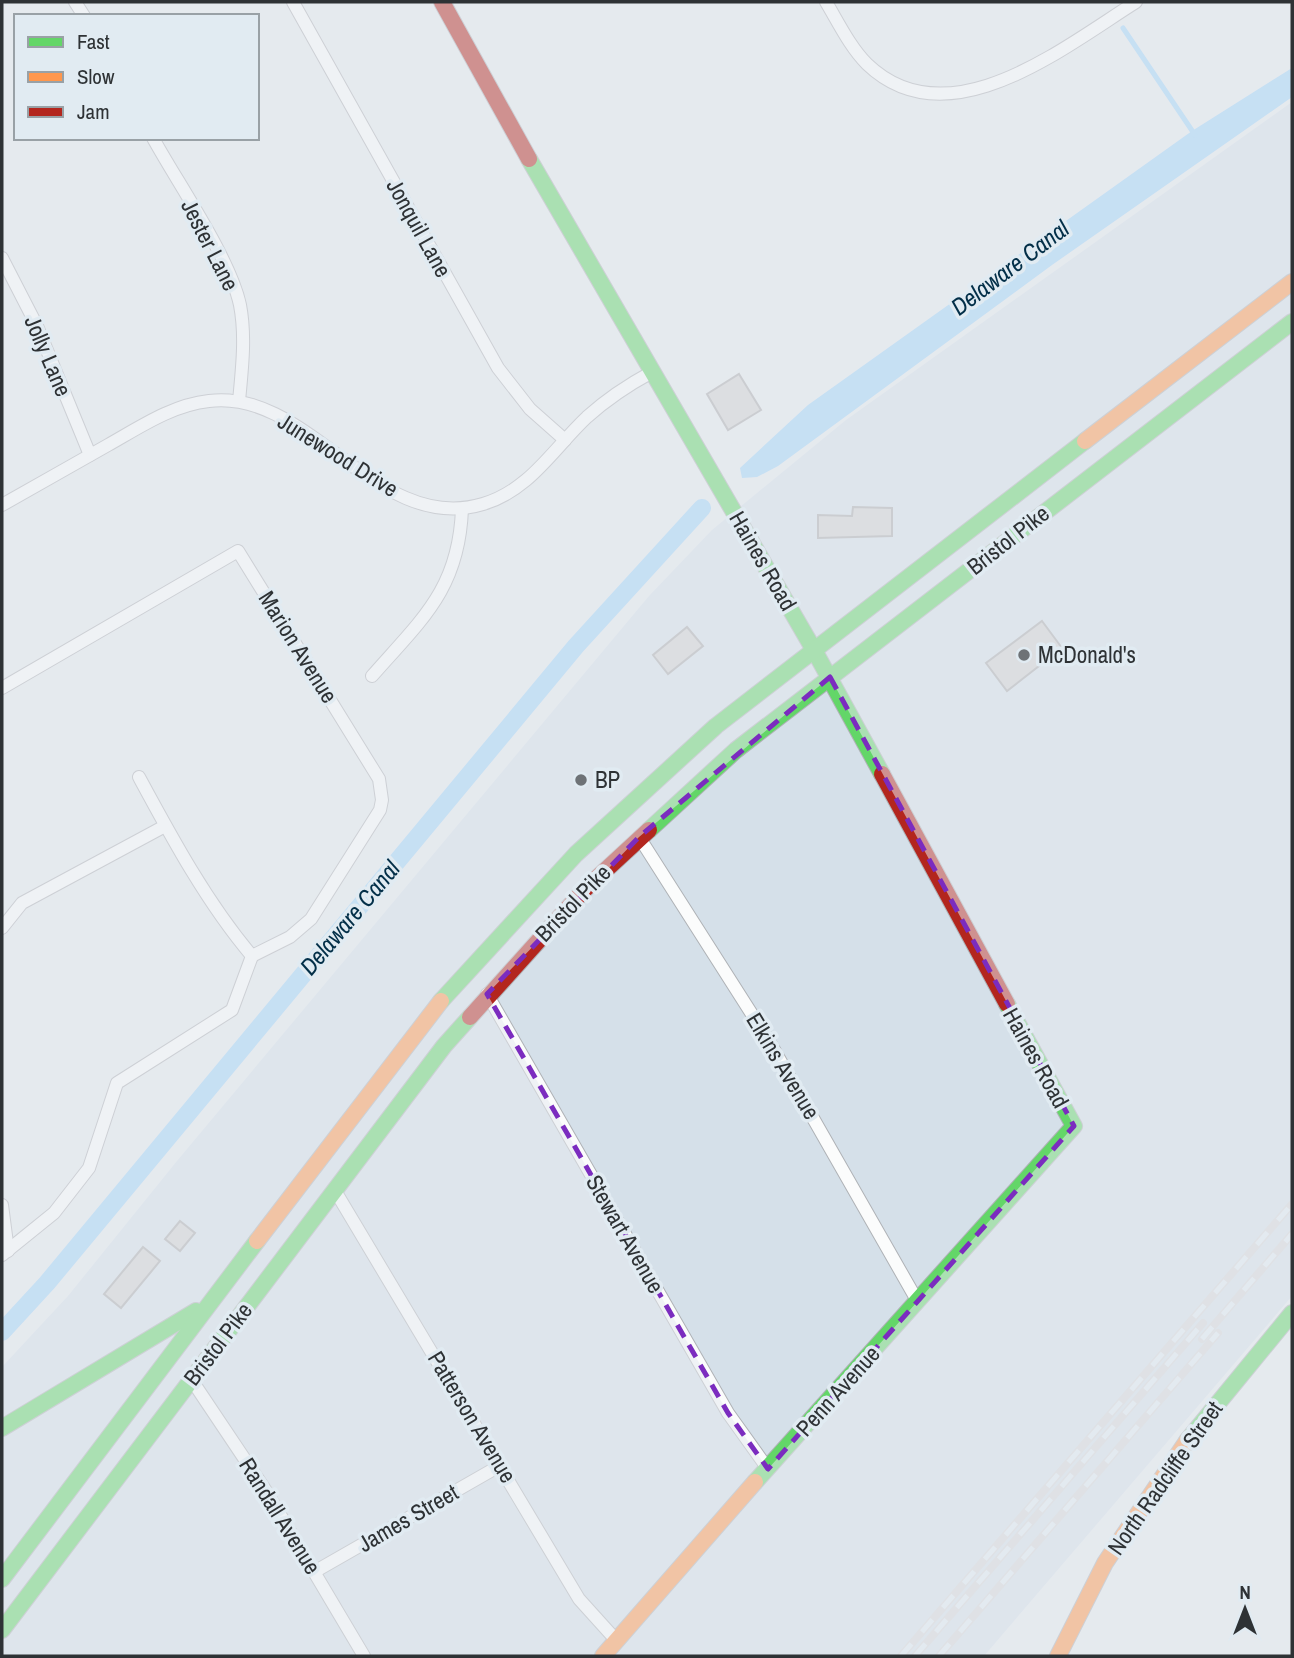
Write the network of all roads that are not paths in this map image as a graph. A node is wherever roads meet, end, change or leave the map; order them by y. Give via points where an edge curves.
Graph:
1 (293, 2) edge
2 (442, 2) edge
3 (826, 2) edge
4 (1136, 2) edge
5 (154, 140) edge
6 (2, 258) edge
7 (1292, 282) edge
8 (1292, 321) edge
9 (652, 372) junction
10 (239, 401) junction
11 (565, 440) junction
12 (90, 455) junction
13 (2, 505) edge
14 (461, 509) junction
15 (814, 650) junction
16 (372, 676) dead end
17 (830, 677) junction
18 (2, 688) edge
19 (139, 777) dead end
20 (166, 826) junction
21 (639, 836) junction
22 (4, 921) edge
23 (252, 956) junction
24 (487, 994) junction
25 (1074, 1126) joint
26 (334, 1189) junction
27 (2, 1205) edge
28 (5, 1253) edge
29 (213, 1298) junction
30 (918, 1301) junction
31 (1292, 1313) edge
32 (191, 1379) junction
33 (2, 1428) edge
34 (501, 1465) junction
35 (768, 1469) junction
36 (314, 1572) junction
37 (2, 1578) edge
38 (2, 1630) edge
39 (616, 1640) junction
40 (364, 1656) edge
41 (603, 1656) edge
42 (1058, 1656) edge

1 - 11 street, Jonquil Lane via 498,369 530,409
2 - 9 main road, Haines Road
3 - 4 street via 857,53 884,78 909,89 959,93 995,85
5 - 10 street, Jester Lane via 225,266 239,301 243,361
6 - 12 street, Jolly Lane via 37,326
7 - 15 main road, Bristol Pike
8 - 17 main road, Bristol Pike
9 - 11 street, Junewood Drive via 610,397
9 - 15 main road, Haines Road
10 - 12 street, Junewood Drive via 193,404 160,415
10 - 14 street, Junewood Drive via 277,415 392,491 437,508
11 - 14 street, Junewood Drive via 516,488
12 - 13 street, Junewood Drive
14 - 16 street via 461,533 445,587
15 - 17 main road, Haines Road
15 - 29 main road, Bristol Pike via 652,782 509,923 419,1026
17 - 21 main road, Bristol Pike via 736,750
17 - 25 main road, Haines Road
18 - 23 street, Marion Avenue via 239,551 379,779 382,800 311,919 290,937
19 - 20 street
20 - 22 street via 35,895
20 - 23 street
21 - 24 main road, Bristol Pike
21 - 30 street, Elkins Avenue via 769,1041
23 - 28 street via 232,1010 117,1083 89,1168 54,1213
24 - 26 main road, Bristol Pike
24 - 35 street, Stewart Avenue via 728,1413
25 - 30 main road, Penn Avenue
26 - 32 main road, Bristol Pike
26 - 34 street, Patterson Avenue
27 - 28 street
29 - 33 main road
29 - 37 main road, Bristol Pike
30 - 35 main road, Penn Avenue
31 - 42 main road, North Radcliffe Street via 1158,1478 1092,1586
32 - 36 street, Randall Avenue
32 - 38 main road, Bristol Pike
34 - 36 street, James Street
34 - 39 street, Patterson Avenue via 579,1599
35 - 39 main road, Penn Avenue
36 - 40 street, Randall Avenue
39 - 41 main road, Penn Avenue

